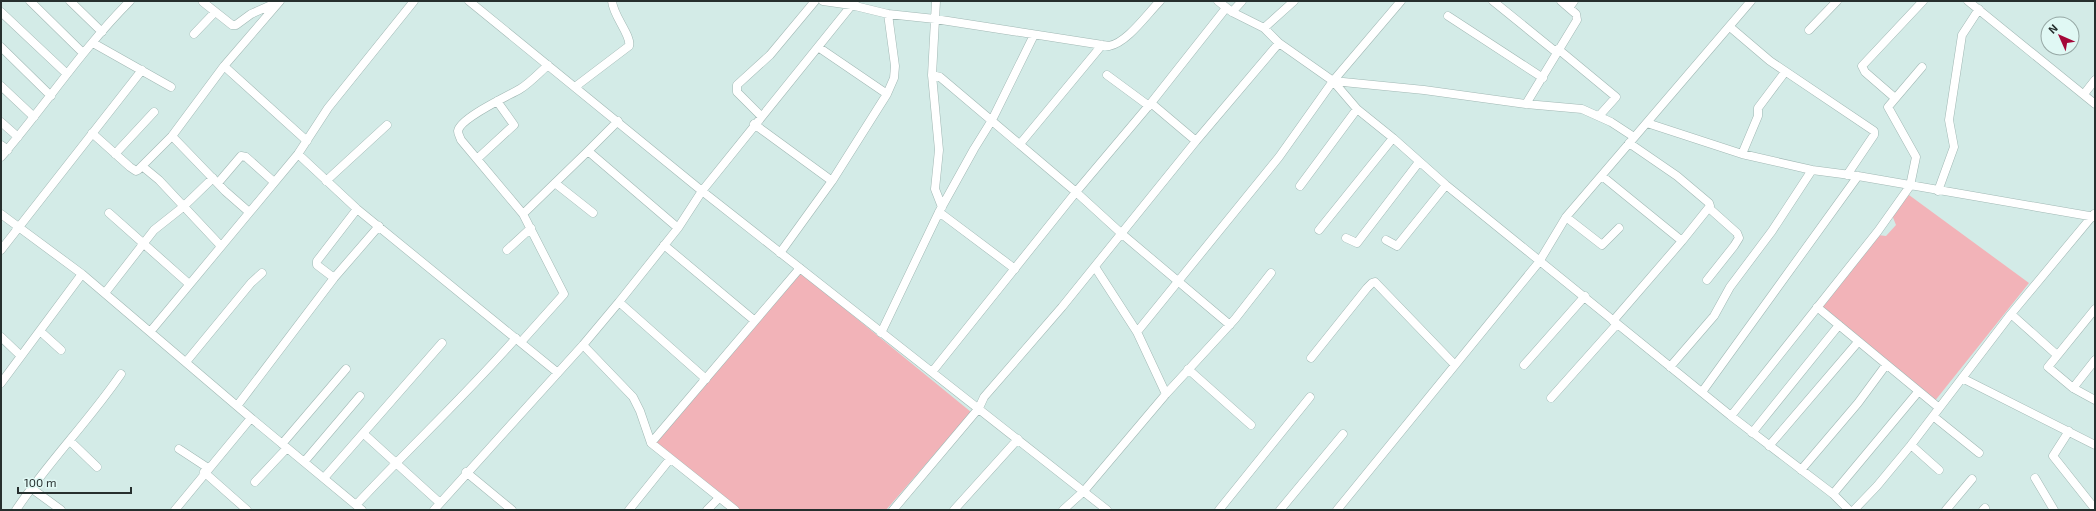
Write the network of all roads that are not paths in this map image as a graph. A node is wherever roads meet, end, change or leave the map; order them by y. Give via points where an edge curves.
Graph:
1 (30, 1) edge
2 (70, 1) edge
3 (280, 1) edge
4 (414, 1) edge
5 (469, 1) edge
6 (612, 1) edge
7 (815, 1) edge
8 (823, 1) edge
9 (936, 1) edge
10 (1160, 1) edge
11 (1218, 1) edge
12 (1242, 1) edge
13 (1294, 1) edge
14 (1401, 1) edge
15 (1493, 1) edge
16 (1561, 1) edge
17 (1751, 1) edge
18 (1837, 1) edge
19 (1923, 1) edge
20 (1968, 1) edge
21 (128, 2) edge
22 (203, 2) dead end
23 (853, 3) edge
24 (1572, 4) edge
25 (1979, 9) junction
26 (1229, 10) junction
27 (1, 12) edge
28 (215, 12) junction
29 (888, 14) junction
30 (1448, 16) dead end
31 (934, 19) junction
32 (1730, 27) junction
33 (1264, 28) junction
34 (1809, 30) dead end
35 (102, 32) junction
36 (194, 34) dead end
37 (1034, 35) junction
38 (93, 43) junction
39 (1279, 43) junction
40 (1102, 45) junction
41 (1, 47) edge
42 (818, 47) junction
43 (1557, 50) junction
44 (83, 53) junction
45 (548, 65) junction
46 (224, 66) junction
47 (1922, 67) dead end
48 (142, 70) junction
49 (1785, 72) junction
50 (67, 74) junction
51 (932, 75) junction
52 (1107, 75) dead end
53 (1543, 78) junction
54 (2095, 80) edge
55 (1334, 81) junction
56 (1, 86) edge
57 (575, 86) junction
58 (171, 87) dead end
59 (887, 94) junction
60 (2084, 94) junction
61 (51, 96) junction
62 (1895, 98) junction
63 (497, 101) junction
64 (1526, 104) junction
65 (2095, 104) edge
66 (1150, 105) junction
67 (1357, 110) junction
68 (154, 112) dead end
69 (761, 116) junction
70 (1599, 116) junction
71 (34, 117) junction
72 (992, 120) junction
73 (618, 121) junction
74 (1, 122) edge
75 (754, 124) junction
76 (1646, 124) junction
77 (387, 125) dead end
78 (92, 133) junction
79 (172, 136) junction
80 (18, 137) junction
81 (1393, 138) junction
82 (307, 140) junction
83 (1632, 140) junction
84 (1196, 141) junction
85 (1020, 144) junction
86 (4, 147) edge
87 (588, 151) junction
88 (115, 154) junction
89 (298, 154) junction
90 (1742, 154) junction
91 (1, 158) edge
92 (477, 159) junction
93 (1419, 162) junction
94 (142, 166) junction
95 (1812, 170) junction
96 (1847, 175) junction
97 (1602, 176) junction
98 (1858, 176) junction
99 (215, 180) junction
100 (326, 181) junction
101 (832, 181) junction
102 (274, 182) junction
103 (555, 183) junction
104 (1446, 184) junction
105 (1300, 186) dead end
106 (1910, 186) junction
107 (702, 191) junction
108 (1938, 191) junction
109 (1076, 192) junction
110 (183, 207) junction
111 (357, 208) junction
112 (1709, 208) junction
113 (940, 209) junction
114 (249, 212) junction
115 (109, 213) dead end
116 (593, 213) dead end
117 (1, 214) edge
118 (523, 214) junction
119 (2094, 216) edge
120 (1566, 217) junction
121 (379, 226) junction
122 (19, 228) junction
123 (531, 228) junction
124 (678, 228) junction
125 (1619, 228) dead end
126 (1319, 230) dead end
127 (1122, 234) junction
128 (1346, 238) dead end
129 (1386, 240) dead end
130 (1682, 241) junction
131 (144, 243) junction
132 (220, 245) junction
133 (664, 245) junction
134 (1, 250) edge
135 (507, 250) dead end
136 (780, 253) junction
137 (1539, 262) junction
138 (1095, 267) junction
139 (800, 268) junction
140 (1015, 269) junction
141 (1271, 272) dead end
142 (262, 273) dead end
143 (82, 274) junction
144 (334, 278) junction
145 (1177, 280) junction
146 (1707, 280) dead end
147 (188, 283) junction
148 (105, 294) junction
149 (1585, 296) junction
150 (619, 302) junction
151 (1817, 307) junction
152 (2095, 309) edge
153 (2011, 314) junction
154 (755, 321) junction
155 (1615, 322) junction
156 (1230, 325) junction
157 (1839, 325) junction
158 (40, 331) junction
159 (150, 332) junction
160 (1137, 332) junction
161 (881, 333) junction
162 (1, 337) edge
163 (518, 340) junction
164 (1858, 342) junction
165 (442, 343) dead end
166 (583, 345) junction
167 (61, 350) dead end
168 (2057, 355) junction
169 (21, 356) junction
170 (1310, 358) dead end
171 (2095, 360) edge
172 (186, 362) junction
173 (1524, 364) dead end
174 (1455, 365) junction
175 (1886, 365) junction
176 (1670, 367) junction
177 (346, 369) dead end
178 (1188, 369) junction
179 (932, 372) junction
180 (558, 373) junction
181 (121, 374) dead end
182 (1962, 378) junction
183 (706, 379) junction
184 (1, 383) edge
185 (2073, 388) junction
186 (1702, 392) junction
187 (1918, 392) junction
188 (1166, 394) junction
189 (360, 396) dead end
190 (1310, 397) dead end
191 (1550, 398) dead end
192 (2095, 400) edge
193 (237, 406) junction
194 (1938, 407) junction
195 (979, 408) junction
196 (1730, 416) junction
197 (1933, 416) junction
198 (251, 418) junction
199 (1252, 425) dead end
200 (2069, 431) junction
201 (1752, 433) junction
202 (364, 434) junction
203 (1343, 434) dead end
204 (1018, 439) junction
205 (70, 441) junction
206 (651, 443) junction
207 (1911, 445) junction
208 (2095, 445) edge
209 (284, 446) junction
210 (1769, 446) junction
211 (179, 449) dead end
212 (1979, 453) dead end
213 (670, 459) junction
214 (304, 462) junction
215 (394, 463) junction
216 (97, 467) dead end
217 (206, 470) junction
218 (1801, 470) junction
219 (1939, 470) dead end
220 (466, 472) junction
221 (324, 478) junction
222 (1972, 478) dead end
223 (2035, 478) dead end
224 (255, 482) dead end
225 (31, 488) junction
226 (1084, 491) junction
227 (1833, 494) junction
228 (719, 498) junction
229 (440, 503) junction
230 (359, 507) edge
231 (898, 508) edge
232 (2095, 509) edge
233 (16, 510) edge
234 (62, 510) edge
235 (175, 510) edge
236 (247, 510) edge
237 (434, 510) edge
238 (512, 510) edge
239 (629, 510) edge
240 (707, 510) edge
241 (734, 510) edge
242 (954, 510) edge
243 (1063, 510) edge
244 (1107, 510) edge
245 (1219, 510) edge
246 (1280, 510) edge
247 (1337, 510) edge
248 (1849, 510) edge
249 (1854, 510) edge
250 (1946, 510) edge
251 (2054, 510) edge

1 - 44 street
2 - 35 street
3 - 28 street via 251,14 236,25 232,25
3 - 46 street
4 - 82 street via 328,108
5 - 45 street
6 - 57 street via 614,12 629,40 629,46
7 - 69 street via 770,55 737,86 737,92
8 - 23 street
9 - 31 street
10 - 40 street via 1116,44
11 - 26 street
12 - 26 street
13 - 33 street
14 - 55 street
15 - 43 street
16 - 24 street
17 - 32 street
18 - 34 street
19 - 62 street via 1862,66 1865,72
20 - 25 street
21 - 35 street
22 - 28 street
23 - 29 street
23 - 42 street
24 - 43 street via 1577,20
25 - 60 street
25 - 108 street via 1962,35 1949,120 1954,147
26 - 33 street
26 - 66 street
27 - 50 street
28 - 36 street
29 - 31 street
29 - 59 street via 896,66
30 - 53 street
31 - 37 street
31 - 51 street
32 - 49 street
32 - 76 street
33 - 39 street
35 - 38 street
37 - 40 street
37 - 72 street
38 - 44 street
38 - 48 street
39 - 55 street
39 - 84 street
40 - 85 street
41 - 61 street
42 - 59 street
42 - 69 street
43 - 53 street
43 - 70 street via 1616,97
44 - 50 street
45 - 57 street
45 - 63 street via 521,89
46 - 79 street
46 - 82 street
47 - 62 street
48 - 58 street
48 - 78 street
49 - 90 street via 1758,108 1758,116
49 - 96 street via 1874,131 1874,135
50 - 61 street
51 - 72 street via 940,77
51 - 113 street via 939,150 935,189
52 - 66 street
53 - 64 street
54 - 60 street
55 - 64 street
55 - 67 street
55 - 145 street via 1279,158
56 - 71 street
57 - 73 street
59 - 101 street
60 - 65 street
61 - 71 street
62 - 106 street via 1888,106 1888,110 1917,159
63 - 92 street via 514,125
63 - 92 street via 464,123 458,131
64 - 70 street via 1582,109
66 - 84 street
66 - 109 street
67 - 81 street
67 - 105 street
68 - 88 street
69 - 75 street
70 - 83 street
71 - 80 street
72 - 85 street
72 - 113 street
73 - 87 street
73 - 107 street
74 - 80 street
75 - 101 street
75 - 107 street
76 - 83 street
76 - 90 street
77 - 100 street
78 - 88 street
78 - 122 street
79 - 94 street
79 - 99 street
80 - 86 street
81 - 93 street
81 - 126 street
82 - 89 street
83 - 97 street
83 - 112 street via 1692,187 1709,203
84 - 127 street
85 - 109 street
86 - 91 street
87 - 103 street
87 - 124 street
88 - 94 street via 136,171
89 - 100 street
89 - 102 street
90 - 95 street
92 - 118 street
93 - 104 street
93 - 128 street via 1357,243
94 - 110 street via 159,180
95 - 96 street
95 - 176 street via 1772,231 1730,287 1714,316
96 - 98 street
97 - 120 street
97 - 130 street
98 - 106 street
98 - 186 street
99 - 102 street via 241,156
99 - 110 street
99 - 114 street
100 - 111 street
101 - 136 street
102 - 114 street
103 - 116 street
103 - 118 street
104 - 129 street via 1398,246
104 - 137 street
106 - 108 street
106 - 151 street via 1878,231
107 - 124 street
107 - 136 street
108 - 119 street
109 - 127 street
109 - 140 street
110 - 131 street via 162,221
110 - 132 street
111 - 121 street
111 - 144 street via 317,261 321,269
112 - 130 street
112 - 146 street via 1737,233 1739,238
113 - 140 street
113 - 161 street
114 - 132 street
115 - 131 street
117 - 122 street
118 - 123 street
119 - 153 street
120 - 125 street via 1602,245
120 - 137 street
121 - 144 street
121 - 163 street
122 - 134 street
122 - 143 street
123 - 135 street
123 - 163 street via 564,294
124 - 133 street
127 - 138 street
127 - 145 street
130 - 155 street
131 - 147 street
131 - 148 street
132 - 147 street
133 - 150 street
133 - 154 street
136 - 139 street
137 - 149 street
137 - 174 street
138 - 160 street
138 - 195 street via 984,397
139 - 154 street
139 - 161 street
140 - 179 street
141 - 156 street
142 - 172 street
143 - 148 street
143 - 158 street
144 - 193 street
145 - 156 street
145 - 160 street
147 - 159 street
148 - 159 street
149 - 155 street
149 - 173 street
150 - 166 street
150 - 183 street
151 - 157 street
151 - 196 street
152 - 168 street
153 - 168 street
153 - 182 street
154 - 183 street
155 - 176 street
155 - 191 street
156 - 178 street
157 - 164 street
157 - 201 street
158 - 167 street
158 - 169 street
159 - 172 street
160 - 188 street
161 - 179 street
162 - 169 street
163 - 180 street
163 - 215 street
164 - 175 street
164 - 210 street
165 - 202 street
166 - 180 street
166 - 206 street via 632,397 640,411
168 - 185 street via 2048,367
169 - 184 street
170 - 174 street via 1362,294 1375,282
171 - 185 street
172 - 193 street
174 - 247 street
175 - 187 street
175 - 218 street via 1858,403
176 - 186 street
177 - 209 street
178 - 188 street
178 - 199 street
179 - 195 street
180 - 220 street
181 - 205 street via 100,406
182 - 194 street
182 - 200 street
183 - 206 street
185 - 192 street
186 - 196 street
187 - 194 street
187 - 227 street
188 - 226 street
189 - 214 street
190 - 245 street
193 - 198 street
194 - 197 street
195 - 204 street
195 - 231 street
196 - 201 street
197 - 207 street
197 - 212 street
198 - 209 street
198 - 217 street
200 - 208 street
200 - 232 street via 2053,454 2054,458
201 - 210 street
202 - 215 street
202 - 221 street
203 - 246 street
204 - 226 street
204 - 242 street
205 - 216 street
205 - 225 street
206 - 213 street
207 - 219 street
207 - 249 street
209 - 214 street
209 - 224 street
210 - 218 street
211 - 217 street
213 - 228 street
213 - 239 street
214 - 221 street
215 - 229 street
215 - 230 street
217 - 235 street
217 - 236 street
218 - 227 street
220 - 229 street
220 - 238 street
221 - 230 street
222 - 250 street
223 - 251 street
225 - 233 street
225 - 234 street
226 - 243 street
226 - 244 street
227 - 248 street
228 - 240 street
228 - 241 street
229 - 237 street

